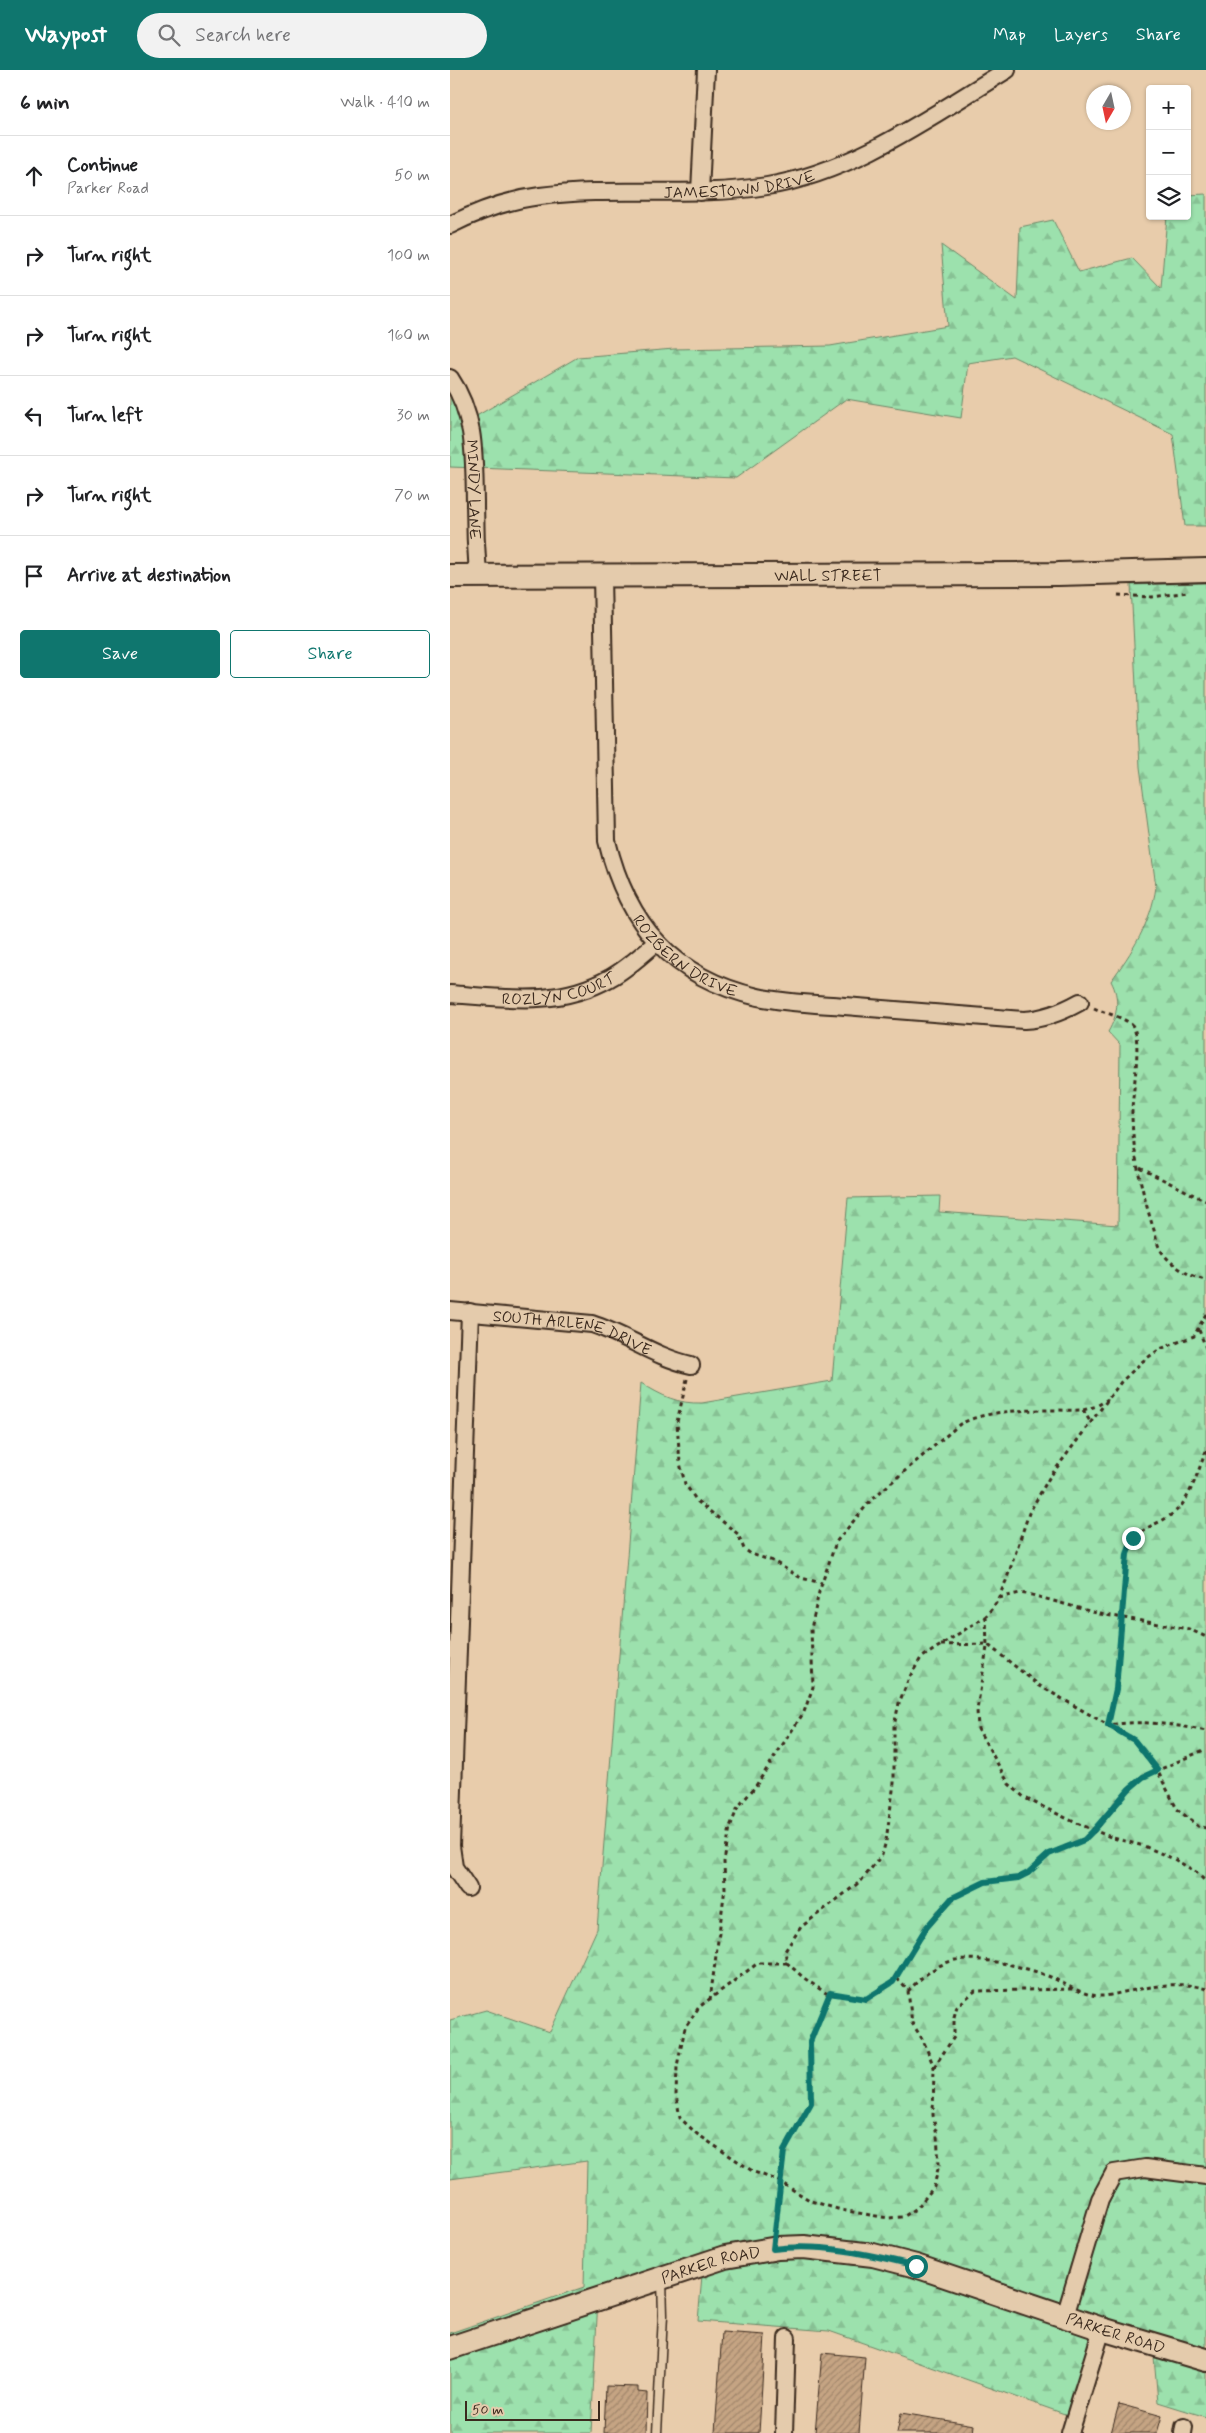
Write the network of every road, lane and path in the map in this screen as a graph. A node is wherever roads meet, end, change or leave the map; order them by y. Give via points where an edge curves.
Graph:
1 (706, 70) edge
2 (1007, 70) edge
3 (700, 192) junction
4 (450, 225) edge
5 (450, 378) edge
6 (1206, 570) edge
7 (478, 575) junction
8 (602, 575) junction
9 (450, 576) edge
10 (1196, 592) dead end
11 (1118, 595) dead end
12 (656, 943) junction
13 (450, 994) edge
14 (1080, 1002) joint
15 (1139, 1168) junction
16 (1206, 1201) edge
17 (1206, 1280) edge
18 (450, 1311) edge
19 (470, 1312) junction
20 (1206, 1314) edge
21 (1199, 1329) junction
22 (1206, 1348) edge
23 (691, 1365) joint
24 (1110, 1398) junction
25 (1083, 1410) junction
26 (1091, 1423) junction
27 (1206, 1451) edge
28 (822, 1583) junction
29 (999, 1598) junction
30 (986, 1616) junction
31 (1122, 1618) junction
32 (1206, 1637) edge
33 (987, 1644) junction
34 (940, 1645) junction
35 (1108, 1725) junction
36 (1206, 1731) edge
37 (1206, 1749) edge
38 (1158, 1770) junction
39 (1206, 1828) edge
40 (1094, 1830) junction
41 (1206, 1882) edge
42 (468, 1888) dead end
43 (787, 1963) junction
44 (896, 1977) junction
45 (1076, 1989) junction
46 (1206, 1989) edge
47 (908, 1991) junction
48 (830, 1993) junction
49 (710, 2000) junction
50 (934, 2067) junction
51 (1206, 2176) edge
52 (779, 2182) junction
53 (773, 2249) junction
54 (662, 2278) junction
55 (1065, 2316) junction
56 (1102, 2329) junction
57 (788, 2338) dead end
58 (450, 2348) edge
59 (1206, 2360) edge
60 (657, 2433) edge
61 (784, 2433) edge
62 (1070, 2433) edge

1 - 3 street
2 - 3 street, JAMESTOWN DRIVE via 888,141 842,163 769,186
3 - 4 street, JAMESTOWN DRIVE via 573,192 538,196 506,203
5 - 7 street, MINDY LANE via 466,405 471,423
6 - 8 street, WALL STREET via 1058,574
7 - 8 street, WALL STREET
7 - 9 street, WALL STREET
8 - 12 street, ROZBERN DRIVE via 607,841 615,872 630,906
10 - 11 path via 1152,598
12 - 13 street, ROZLYN COURT via 610,978 572,994 538,1000
12 - 14 street, ROZBERN DRIVE via 690,970 714,983 760,998 1024,1020 1038,1020
14 - 15 path via 1125,1021 1135,1032 1137,1047 1132,1113 1133,1141
15 - 16 path
15 - 17 path via 1159,1247 1169,1260 1196,1278
18 - 19 street, SOUTH ARLENE DRIVE
19 - 23 street, SOUTH ARLENE DRIVE via 592,1324 657,1355
19 - 42 street via 451,1846 454,1867
20 - 21 path
21 - 22 path
21 - 24 path via 1194,1336 1160,1349 1143,1361
23 - 28 path via 677,1422 685,1484 698,1500 738,1534 744,1549 801,1578
24 - 25 path
24 - 26 path
25 - 26 path
25 - 28 path via 996,1413 975,1416 960,1424 872,1499 857,1516 836,1542
26 - 29 path via 1049,1478 1029,1514
27 - 31 path via 1192,1487 1179,1509 1133,1538 1127,1554
28 - 49 path via 811,1629 813,1687 804,1712 756,1787 738,1807 730,1827
29 - 30 path
29 - 31 path via 1020,1593
30 - 33 path
30 - 34 path
31 - 32 path via 1188,1629
31 - 35 path via 1116,1689
33 - 34 path
33 - 35 path via 1040,1686
33 - 40 path via 977,1710 978,1729 1009,1784 1025,1798
34 - 43 path via 921,1658 899,1703 894,1726 892,1807 882,1855 861,1881 801,1927 785,1952
35 - 36 path via 1168,1723
35 - 38 path via 1134,1740
37 - 38 path
38 - 39 path via 1177,1809 1198,1826
38 - 40 path via 1129,1789
40 - 41 path via 1174,1859
40 - 44 path via 1084,1840 1049,1854 1018,1878 985,1882 952,1898 926,1928
43 - 48 path via 804,1978
43 - 49 path via 758,1963
44 - 47 path
44 - 48 path via 866,1999
45 - 46 path via 1088,1995 1102,1996 1176,1984
45 - 47 path via 1047,1975 976,1960 955,1960 931,1971
45 - 50 path via 975,1991 957,2006 954,2037
47 - 50 path via 912,2023
48 - 52 path via 810,2042 811,2103 784,2151
49 - 52 path via 699,2007 685,2028 677,2066 676,2095 680,2118 697,2134 754,2172
50 - 52 path via 933,2115 939,2164 934,2187 917,2208 903,2217 888,2218 841,2210 812,2201
51 - 55 street via 1145,2168 1114,2173 1100,2198
52 - 53 path
53 - 54 street, PARKER ROAD via 725,2257
53 - 55 street, PARKER ROAD via 832,2249 873,2255 916,2266
54 - 58 street, PARKER ROAD
54 - 60 lane
55 - 56 street, PARKER ROAD
56 - 59 street, PARKER ROAD
56 - 62 street
57 - 61 street

